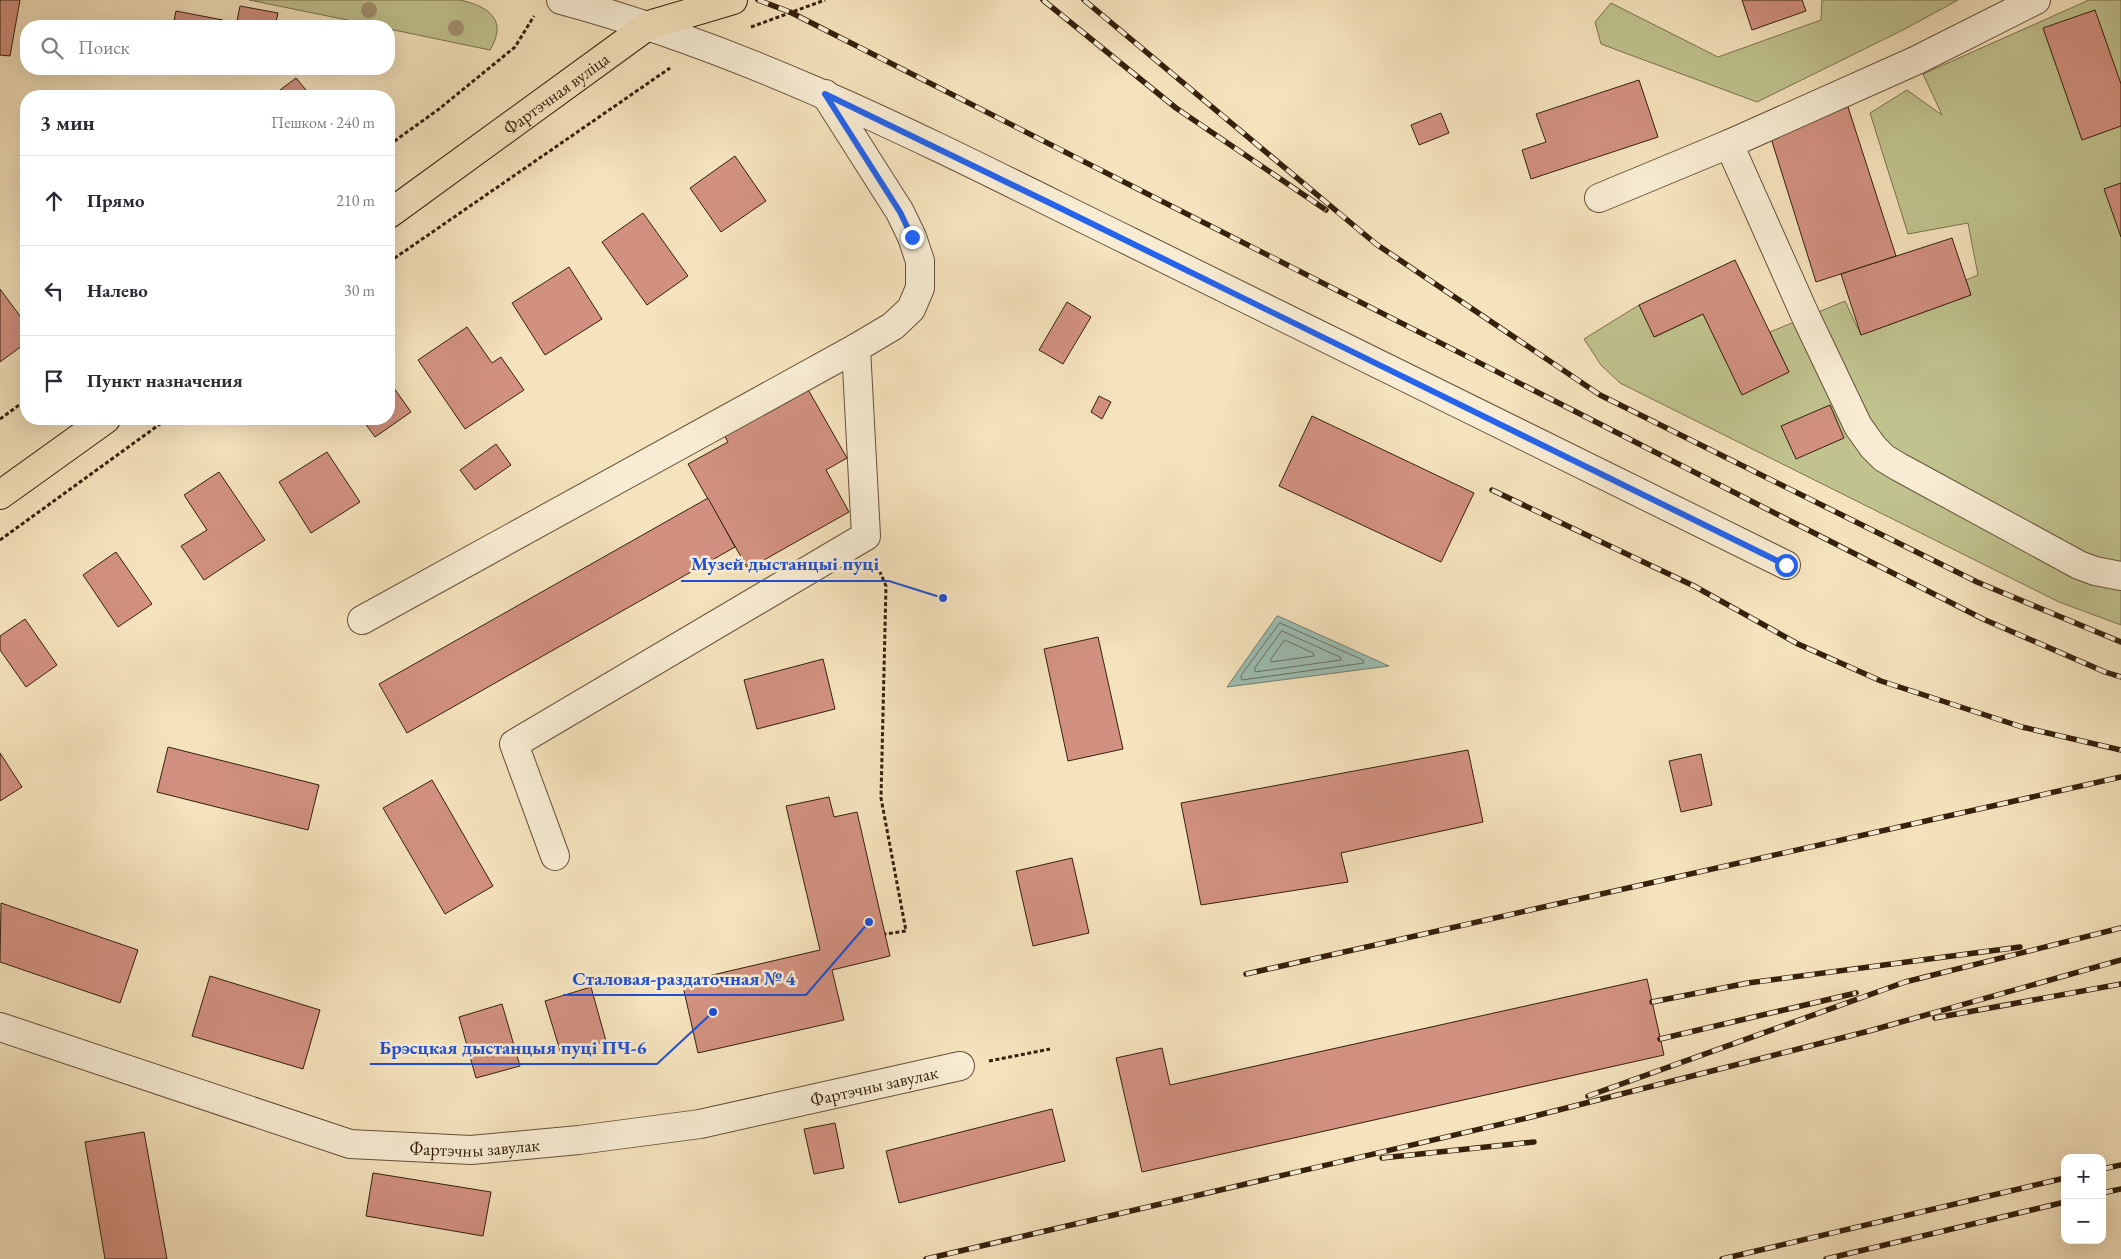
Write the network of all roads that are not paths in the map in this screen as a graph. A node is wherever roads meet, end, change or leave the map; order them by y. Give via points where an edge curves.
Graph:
1 (733, 0) edge
2 (2036, 0) edge
3 (550, 4) edge
4 (649, 25) junction
5 (825, 94) junction
6 (1729, 144) junction
7 (1599, 198) dead end
8 (395, 210) edge
9 (856, 348) junction
10 (98, 425) edge
11 (0, 495) edge
12 (1786, 565) dead end
13 (2121, 576) edge
14 (362, 620) dead end
15 (555, 856) dead end
16 (0, 1027) edge
17 (960, 1066) road end

1 - 4 main road, Фартэчная вуліца
2 - 6 street via 1917,60
3 - 4 street
4 - 5 street
4 - 8 main road, Фартэчная вуліца
5 - 9 street via 900,212 920,261 920,288 911,309 893,326
5 - 12 street
6 - 7 street
6 - 13 street via 1818,342 1858,426 1873,447 1899,467 2079,565
9 - 14 street
9 - 15 street via 866,536 514,744
10 - 11 main road
16 - 17 street, Фартэчны завулак via 350,1144 462,1149 580,1140 700,1124

